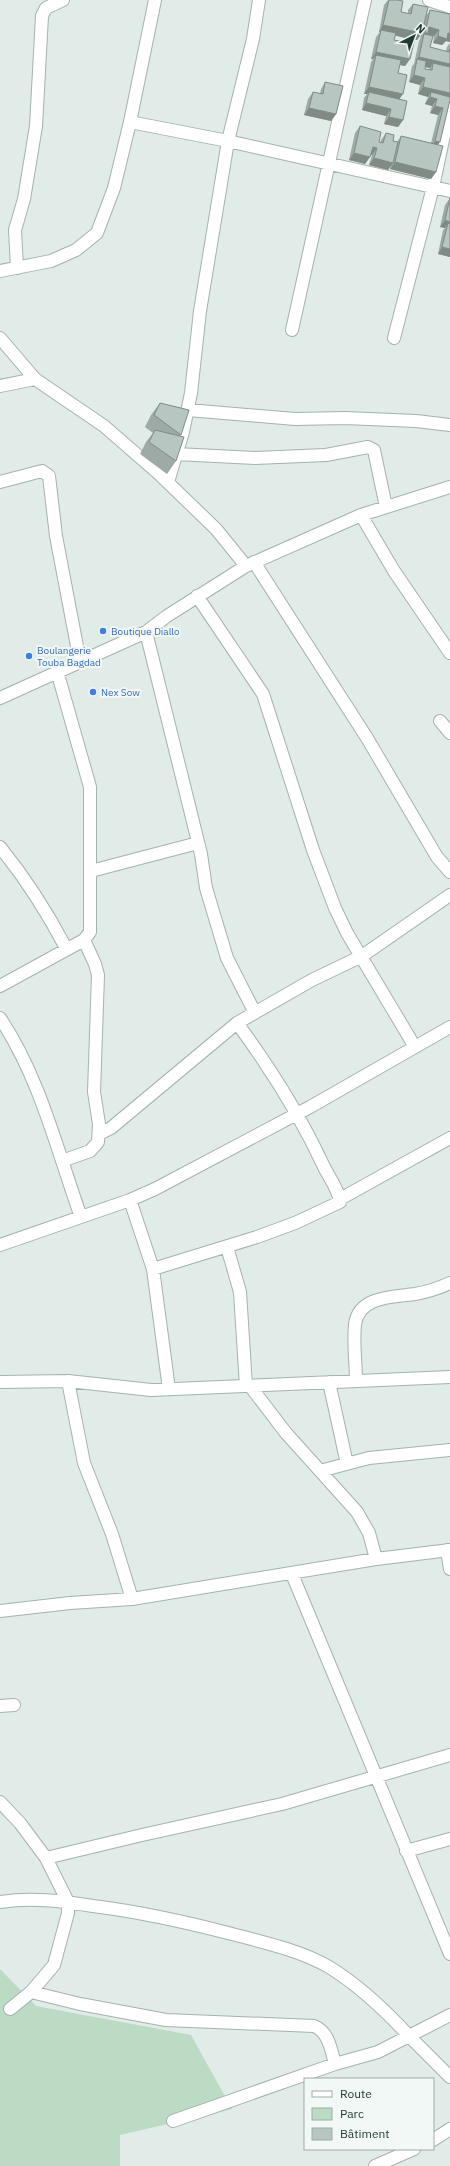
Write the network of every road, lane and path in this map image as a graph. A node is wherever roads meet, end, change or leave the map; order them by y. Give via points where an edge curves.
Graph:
1 (63, 0) edge
2 (155, 0) edge
3 (259, 0) edge
4 (365, 0) edge
5 (429, 0) edge
6 (450, 7) edge
7 (450, 108) edge
8 (130, 122) junction
9 (228, 141) junction
10 (329, 165) junction
11 (433, 187) junction
12 (450, 191) edge
13 (17, 268) junction
14 (0, 270) edge
15 (292, 330) dead end
16 (0, 338) edge
17 (394, 338) dead end
18 (36, 379) junction
19 (0, 386) edge
20 (188, 410) junction
21 (450, 425) edge
22 (176, 454) junction
23 (0, 482) edge
24 (168, 482) junction
25 (450, 487) edge
26 (386, 507) junction
27 (361, 514) junction
28 (250, 564) junction
29 (197, 596) junction
30 (146, 632) junction
31 (450, 653) edge
32 (80, 662) junction
33 (57, 671) junction
34 (0, 698) edge
35 (440, 720) dead end
36 (450, 733) edge
37 (198, 843) junction
38 (0, 847) edge
39 (91, 871) junction
40 (450, 872) edge
41 (450, 895) edge
42 (84, 940) junction
43 (66, 948) junction
44 (362, 956) junction
45 (0, 986) edge
46 (255, 1013) junction
47 (0, 1018) edge
48 (237, 1023) junction
49 (450, 1027) edge
50 (415, 1047) junction
51 (296, 1114) junction
52 (99, 1134) junction
53 (450, 1138) edge
54 (62, 1161) junction
55 (340, 1199) junction
56 (130, 1200) junction
57 (81, 1217) junction
58 (0, 1245) edge
59 (227, 1247) junction
60 (154, 1269) junction
61 (450, 1284) edge
62 (450, 1377) edge
63 (68, 1380) junction
64 (356, 1381) junction
65 (0, 1382) edge
66 (329, 1382) junction
67 (248, 1386) junction
68 (170, 1389) junction
69 (450, 1450) edge
70 (347, 1464) junction
71 (320, 1471) junction
72 (448, 1550) edge
73 (376, 1559) junction
74 (450, 1569) edge
75 (292, 1574) junction
76 (132, 1599) junction
77 (0, 1611) edge
78 (14, 1705) dead end
79 (0, 1706) edge
80 (450, 1755) edge
81 (377, 1777) junction
82 (0, 1802) edge
83 (450, 1839) edge
84 (406, 1851) junction
85 (46, 1858) junction
86 (0, 1902) edge
87 (68, 1902) junction
88 (450, 1954) edge
89 (31, 1992) junction
90 (10, 2009) dead end
91 (450, 2015) edge
92 (409, 2036) junction
93 (335, 2064) junction
94 (450, 2078) edge
95 (173, 2121) dead end
96 (450, 2129) edge
97 (434, 2139) edge
98 (412, 2150) edge
99 (375, 2166) edge

1 - 13 street via 46,8 42,16 36,126 24,199 15,230
2 - 8 street
3 - 9 street via 253,39
4 - 10 street
5 - 6 street
7 - 11 street
8 - 9 street
8 - 13 street via 114,188 97,233 76,250 51,261
9 - 10 street
9 - 20 street via 200,311 196,362
10 - 11 street
10 - 15 street
11 - 12 street
11 - 17 street
13 - 14 street
16 - 18 street
18 - 19 street
18 - 24 street via 104,426
20 - 21 street via 295,420 361,418
20 - 22 street
22 - 24 street
22 - 26 street via 255,458 326,455 368,447 374,450
23 - 32 street via 42,471 49,476 56,536
24 - 28 street
25 - 26 street
26 - 27 street
27 - 28 street
27 - 31 street via 394,571
28 - 29 street
28 - 40 street via 366,738 434,852
29 - 30 street
29 - 44 street via 263,694 313,850 347,933
30 - 32 street
30 - 37 street
32 - 33 street
33 - 34 street
33 - 39 street via 90,787
35 - 36 street
37 - 39 street
37 - 46 street via 206,888 227,958
38 - 43 street via 44,906
39 - 42 street via 90,932
41 - 44 street
42 - 43 street
42 - 52 street via 98,975 94,1092
43 - 45 street
44 - 46 street via 312,980
44 - 50 street
46 - 48 street
47 - 54 street via 30,1070
48 - 51 street via 272,1073
48 - 52 street via 111,1128
49 - 50 street
50 - 51 street
51 - 55 street
51 - 56 street
52 - 54 street via 94,1148 90,1151
53 - 55 street
54 - 57 street
55 - 59 street via 338,1203 295,1223
56 - 57 street
56 - 60 street
57 - 58 street
59 - 60 street
59 - 67 street via 240,1292
60 - 68 street
61 - 64 street via 416,1294 382,1298 369,1303 362,1310 355,1324
62 - 64 street
63 - 65 street
63 - 68 street via 151,1390
63 - 76 street via 84,1463 112,1534
64 - 66 street
66 - 67 street
66 - 70 street
67 - 68 street
67 - 71 street
69 - 70 street via 369,1458
70 - 71 street
71 - 73 street via 357,1512 369,1533
72 - 73 street
72 - 74 street
73 - 75 street
75 - 76 street
75 - 81 street
76 - 77 street
78 - 79 street
80 - 81 street
81 - 84 street
81 - 85 street via 282,1804
82 - 85 street via 20,1823
83 - 84 street
84 - 88 street
85 - 87 street
86 - 87 street
87 - 89 street via 68,1913 54,1965
87 - 92 street via 156,1915 275,1946 328,1967 383,2008
89 - 90 street
89 - 93 street via 88,2006 166,2020 314,2026 326,2034
91 - 92 street
92 - 93 street via 378,2052
92 - 94 street
93 - 95 street
96 - 97 street
98 - 99 street

